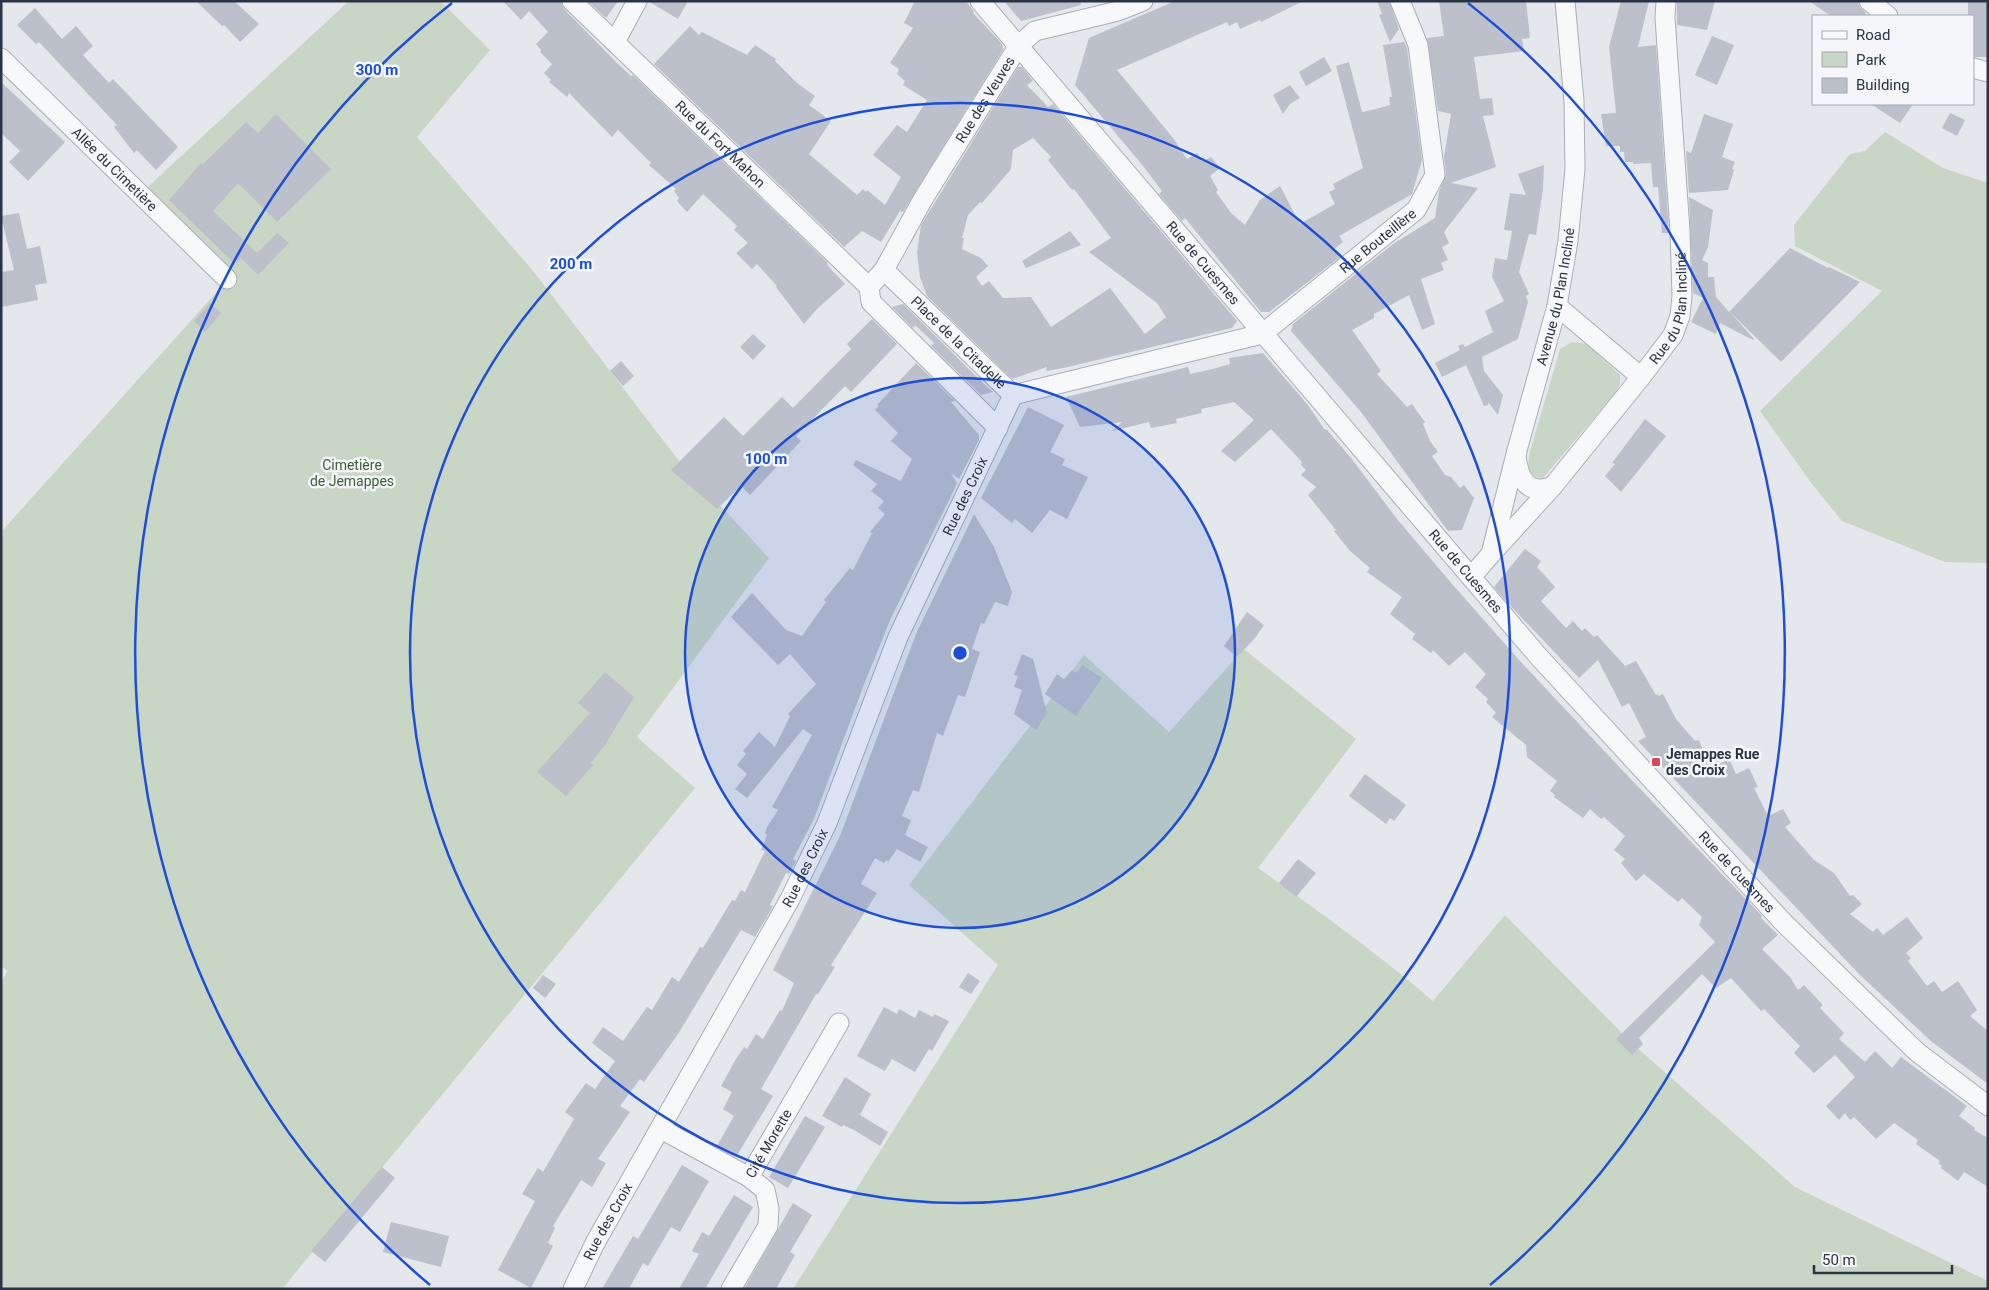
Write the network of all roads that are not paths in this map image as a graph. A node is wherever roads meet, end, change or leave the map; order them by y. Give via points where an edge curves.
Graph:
1 (572, 1) edge
2 (637, 1) edge
3 (980, 1) edge
4 (1143, 1) edge
5 (1400, 1) edge
6 (1565, 1) edge
7 (1666, 1) edge
8 (1868, 1) edge
9 (1887, 15) edge
10 (615, 42) junction
11 (1019, 45) junction
12 (1, 58) edge
13 (1974, 68) edge
14 (1988, 72) edge
15 (884, 270) junction
16 (227, 279) dead end
17 (869, 287) junction
18 (1557, 306) junction
19 (1262, 334) junction
20 (1641, 377) junction
21 (1013, 395) junction
22 (998, 428) junction
23 (1516, 454) junction
24 (1553, 486) junction
25 (1491, 554) junction
26 (1471, 577) junction
27 (839, 1023) dead end
28 (1988, 1106) edge
29 (661, 1129) junction
30 (749, 1177) junction
31 (572, 1289) edge
32 (731, 1289) edge

1 - 10 street, Rue du Fort Mahon
2 - 10 street
3 - 11 street, Rue de Cuesmes
4 - 11 street, Rue des Veuves via 1118,11 1035,31
5 - 19 street, Rue Bouteillère via 1418,45 1435,175 1416,210
6 - 18 street, Avenue du Plan Incliné via 1574,101 1575,169
7 - 20 street, Rue du Plan Incliné via 1682,296 1680,316 1673,335
8 - 9 street
10 - 17 street, Rue du Fort Mahon
11 - 15 street, Rue des Veuves via 923,199
11 - 19 street, Rue de Cuesmes
12 - 16 street, Allée du Cimetière
13 - 14 street
15 - 17 street
15 - 21 street, Place de la Citadelle
17 - 22 street via 871,302
18 - 20 street
18 - 23 street, Avenue du Plan Incliné
19 - 21 street
19 - 26 street, Rue de Cuesmes
20 - 24 street, Rue du Plan Incliné
21 - 22 street, Place de la Citadelle
22 - 29 street, Rue des Croix via 898,637 827,823 790,899
23 - 24 street via 1519,474 1524,482 1542,490
23 - 25 street, Avenue du Plan Incliné
24 - 25 street, Rue du Plan Incliné
25 - 26 street, Avenue du Plan Incliné
26 - 28 street, Rue de Cuesmes via 1539,657 1783,922 1917,1052
27 - 30 street, Cité Morette
29 - 30 street
29 - 31 street, Rue des Croix
30 - 32 street, Cité Morette via 764,1190 770,1209 768,1226

